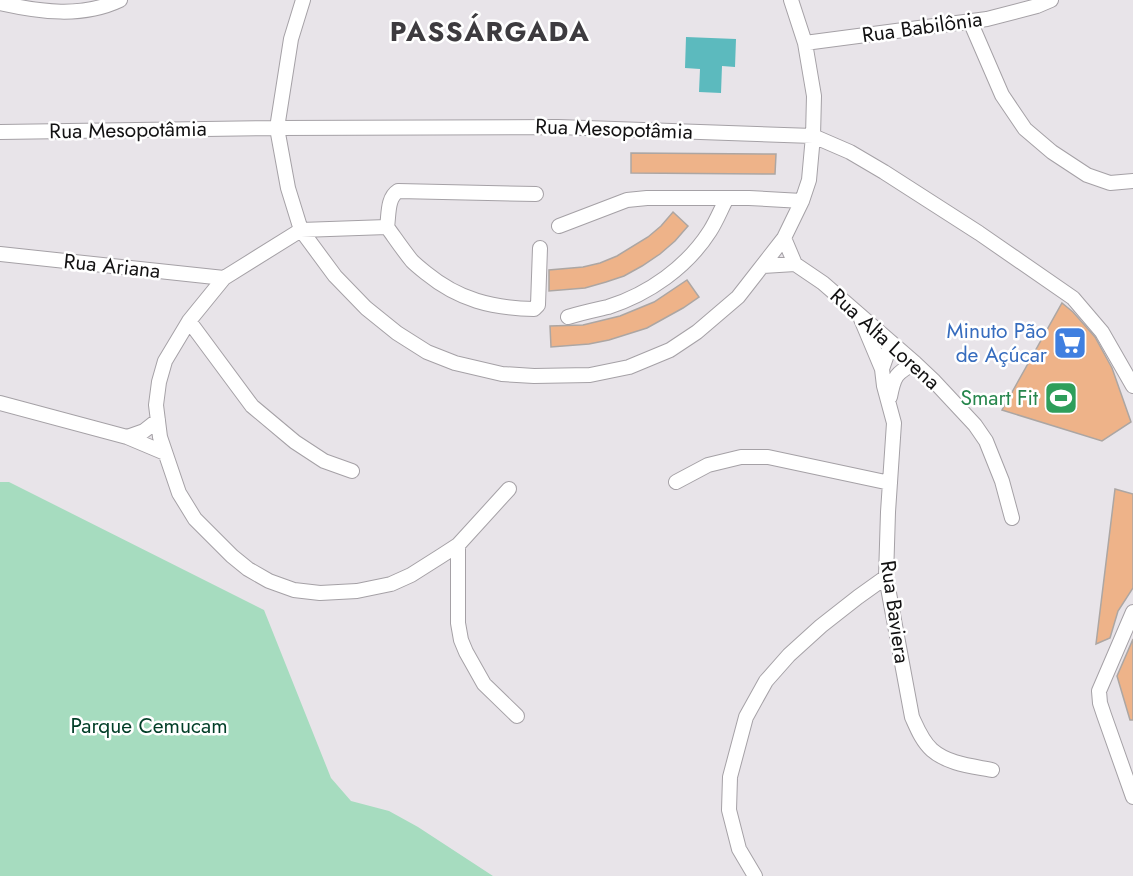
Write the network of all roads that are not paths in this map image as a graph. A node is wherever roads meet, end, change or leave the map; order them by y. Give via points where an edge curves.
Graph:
1 (120, 0) edge
2 (303, 0) edge
3 (791, 0) edge
4 (1051, 0) edge
5 (0, 3) edge
6 (970, 21) junction
7 (805, 43) junction
8 (277, 128) junction
9 (0, 132) edge
10 (813, 136) junction
11 (1133, 181) edge
12 (536, 194) dead end
13 (727, 198) junction
14 (802, 201) junction
15 (560, 226) dead end
16 (387, 227) junction
17 (301, 230) junction
18 (784, 238) junction
19 (540, 248) dead end
20 (0, 254) edge
21 (795, 264) junction
22 (763, 266) junction
23 (224, 278) junction
24 (859, 314) junction
25 (568, 317) dead end
26 (189, 321) junction
27 (891, 343) junction
28 (915, 363) junction
29 (882, 369) junction
30 (1133, 386) edge
31 (890, 402) junction
32 (0, 403) edge
33 (158, 420) junction
34 (127, 437) junction
35 (165, 453) junction
36 (352, 471) dead end
37 (676, 482) dead end
38 (890, 483) junction
39 (509, 489) dead end
40 (1012, 518) dead end
41 (458, 545) junction
42 (886, 577) junction
43 (1133, 612) edge
44 (517, 716) dead end
45 (992, 770) dead end
46 (1133, 797) edge
47 (754, 876) edge

1 - 5 street via 80,11 54,13
2 - 8 street via 291,39
3 - 7 street
4 - 6 street, Rua Babilônia
6 - 7 street, Rua Babilônia
6 - 11 street via 1002,95 1025,129 1052,152 1088,174 1110,183
7 - 10 street via 814,96
8 - 9 street, Rua Mesopotâmia
8 - 10 street, Rua Mesopotâmia via 558,127
8 - 17 street via 288,188
10 - 14 street via 809,180
10 - 30 street, Rua Mesopotâmia via 884,172 1072,298 1102,332
12 - 16 street via 398,191 391,200
13 - 14 street
13 - 15 street via 627,200
13 - 25 street via 710,231 674,272 610,306
14 - 18 street
16 - 17 street
16 - 19 street via 413,262 440,284 480,303 516,309 534,309 538,305
17 - 22 street via 335,276 397,333 454,363 512,375 590,375 629,367 670,350 738,297
17 - 23 street
18 - 21 street
18 - 22 street
20 - 23 street, Rua Ariana
21 - 22 street
21 - 24 street, Rua Alta Lorena
23 - 26 street
24 - 27 street, Rua Alta Lorena
24 - 29 street, Rua Baviera
26 - 33 street via 165,361 156,405
26 - 36 street via 252,406 324,461
27 - 28 street, Rua Alta Lorena
27 - 29 street
28 - 31 street via 897,374
28 - 40 street, Rua Alta Lorena via 986,441
29 - 31 street, Rua Baviera
31 - 38 street, Rua Baviera via 894,423
32 - 34 street
33 - 34 street
33 - 35 street
34 - 35 street
35 - 41 street via 179,493 195,519 248,569 294,590 348,592 391,584
37 - 38 street via 708,465 741,457 768,457
38 - 42 street, Rua Baviera
39 - 41 street
41 - 44 street via 461,640 484,684
42 - 45 street, Rua Baviera via 912,717 920,734 932,750 954,762
42 - 47 street via 789,655 766,681 746,717 730,777 729,810 739,849
43 - 46 street via 1099,691

